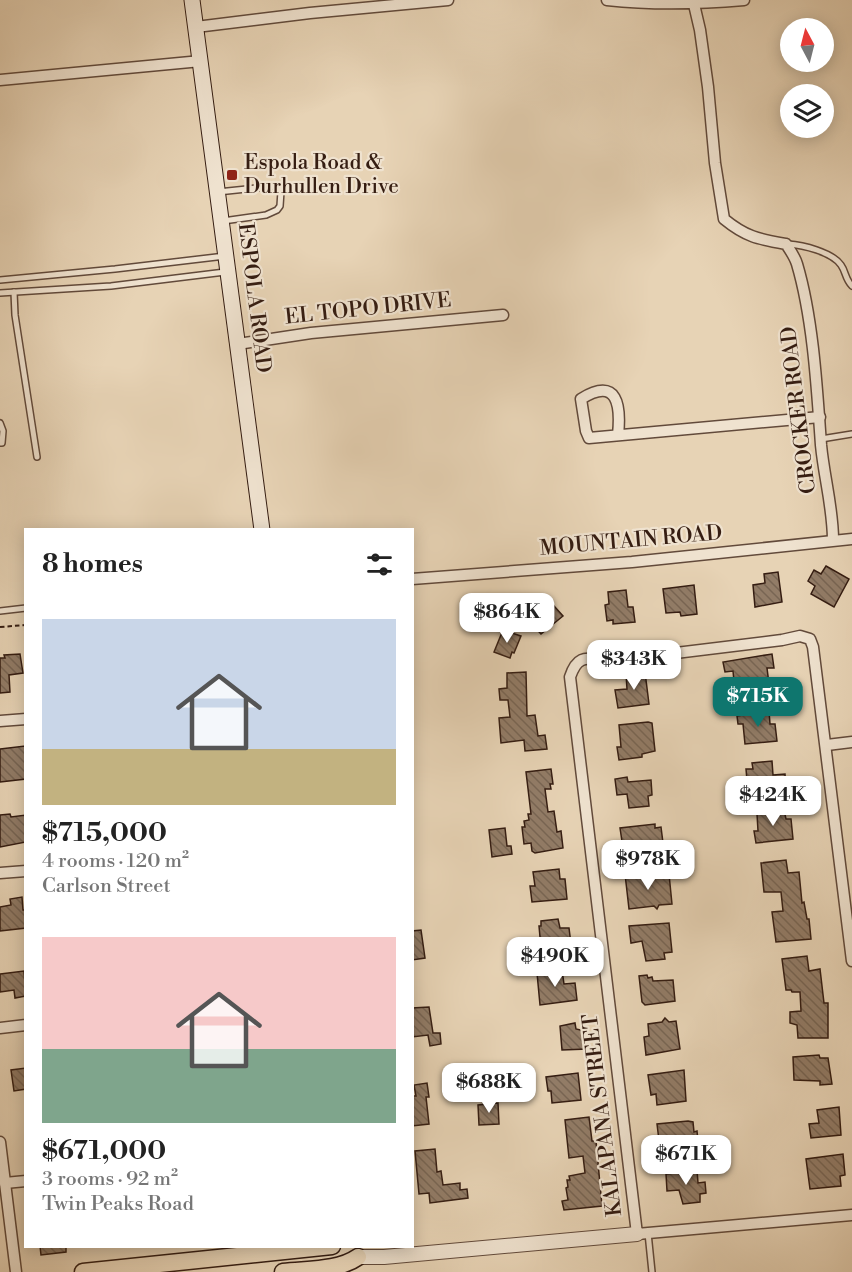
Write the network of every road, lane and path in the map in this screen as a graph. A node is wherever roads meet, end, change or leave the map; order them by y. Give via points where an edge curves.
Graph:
1 (192, 0) edge
2 (448, 0) edge
3 (607, 0) edge
4 (744, 0) edge
5 (693, 2) edge
6 (196, 27) junction
7 (201, 61) junction
8 (0, 80) edge
9 (218, 192) junction
10 (222, 221) junction
11 (786, 243) junction
12 (227, 256) junction
13 (229, 272) junction
14 (0, 280) edge
15 (852, 286) edge
16 (14, 292) junction
17 (0, 293) edge
18 (502, 315) dead end
19 (238, 344) junction
20 (820, 417) junction
21 (0, 423) edge
22 (852, 434) edge
23 (618, 435) junction
24 (821, 439) junction
25 (0, 444) edge
26 (37, 457) dead end
27 (262, 528) edge
28 (852, 539) edge
29 (833, 540) junction
30 (414, 579) edge
31 (24, 608) edge
32 (0, 611) edge
33 (24, 625) edge
34 (0, 627) edge
35 (24, 719) edge
36 (0, 721) edge
37 (852, 742) edge
38 (827, 745) junction
39 (24, 871) edge
40 (0, 873) edge
41 (852, 961) edge
42 (24, 1025) edge
43 (0, 1028) edge
44 (0, 1142) edge
45 (24, 1181) edge
46 (5, 1183) junction
47 (852, 1215) edge
48 (642, 1233) junction
49 (315, 1248) edge
50 (342, 1248) edge
51 (358, 1258) edge
52 (16, 1272) edge
53 (83, 1272) edge
54 (283, 1272) edge
55 (652, 1272) edge

1 - 6 main road, ESPOLA ROAD
2 - 6 street
3 - 5 street via 640,4
4 - 5 street
5 - 11 street via 724,219 741,233
6 - 7 main road, ESPOLA ROAD
7 - 8 street
7 - 9 main road, ESPOLA ROAD
9 - 10 main road, ESPOLA ROAD
9 - 10 lane via 275,186 281,191 280,206 273,213
10 - 12 main road, ESPOLA ROAD
11 - 15 lane via 804,245 835,259
11 - 20 street, CROCKER ROAD via 796,262 808,318
12 - 13 main road, ESPOLA ROAD
12 - 14 lane
13 - 16 lane via 111,286
13 - 19 main road, ESPOLA ROAD
16 - 17 lane
16 - 26 lane
18 - 19 street, EL TOPO DRIVE via 310,333
19 - 27 main road, ESPOLA ROAD
20 - 23 street
20 - 24 street, CROCKER ROAD
21 - 25 lane
22 - 24 lane
23 - 23 street via 589,438 581,399 599,390 612,396 620,413
24 - 29 street, CROCKER ROAD
28 - 29 street, MOUNTAIN ROAD
29 - 30 street, MOUNTAIN ROAD via 632,562
31 - 32 lane
33 - 34 path
35 - 36 street
37 - 38 street
38 - 41 street
38 - 48 street, KALAPANA STREET via 810,639 800,636 602,662 583,659 574,666 570,677
39 - 40 street
42 - 43 street
44 - 46 street
45 - 46 street
46 - 52 street
47 - 48 street
48 - 51 street
48 - 55 lane
49 - 53 main road
50 - 51 main road
51 - 54 main road via 339,1265

